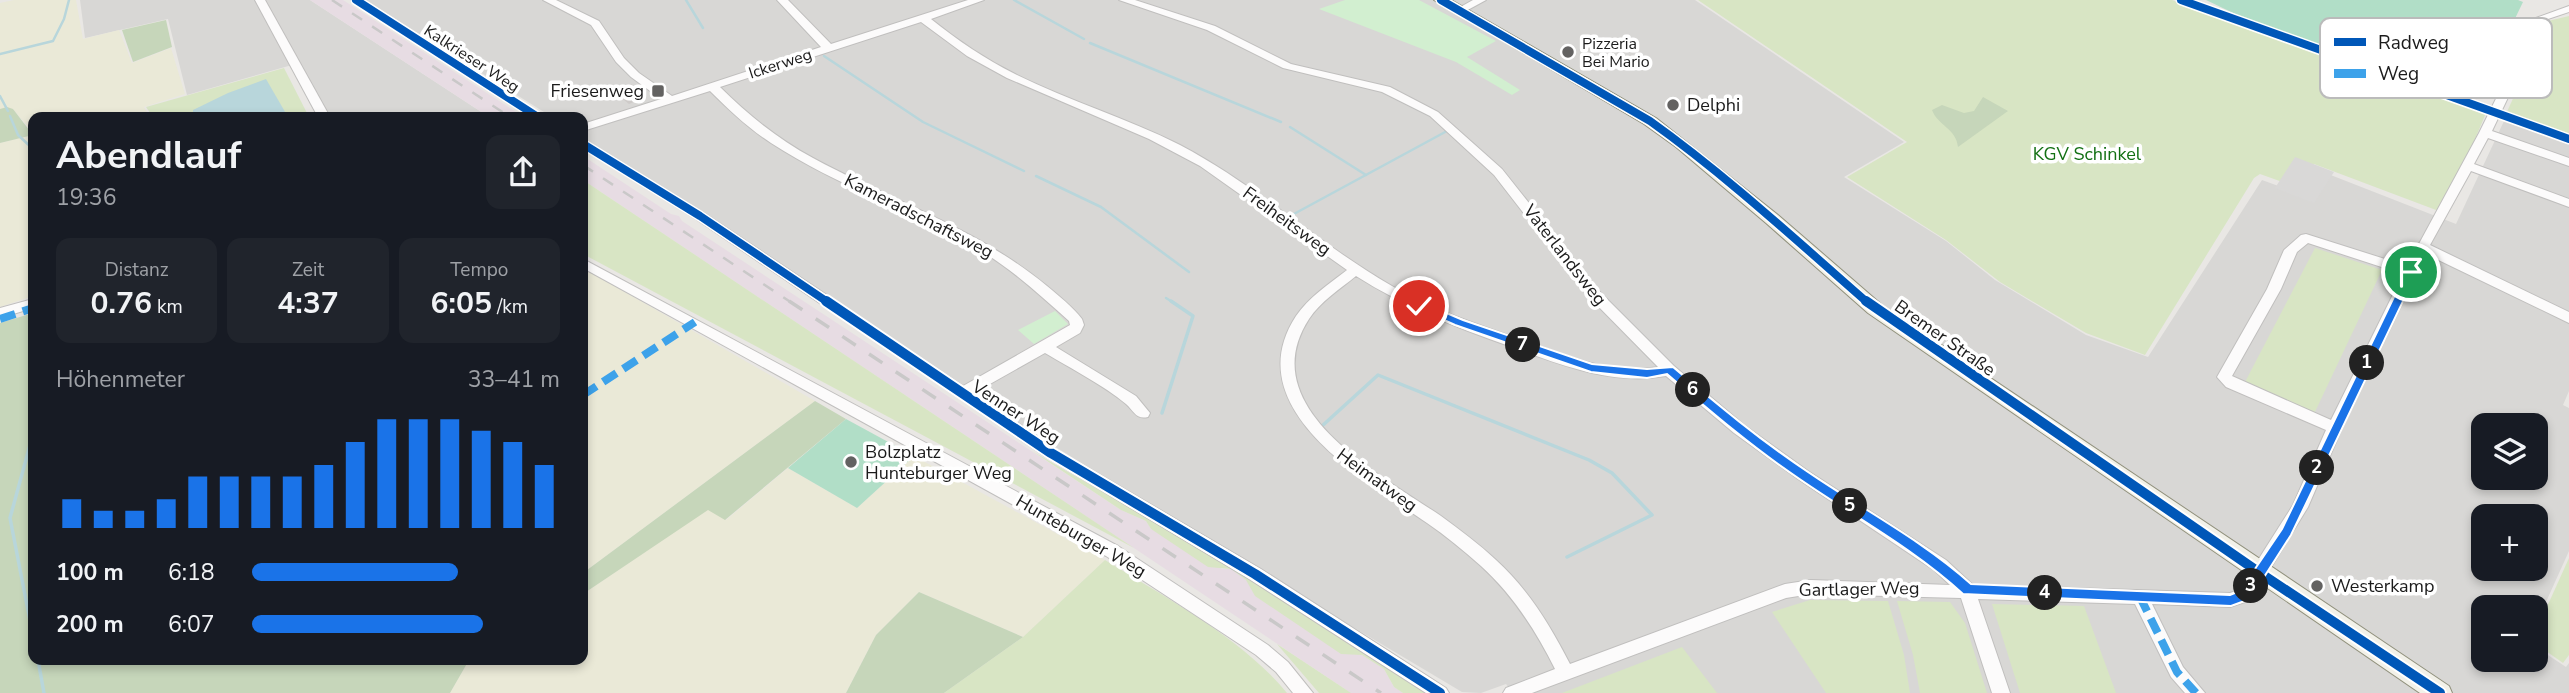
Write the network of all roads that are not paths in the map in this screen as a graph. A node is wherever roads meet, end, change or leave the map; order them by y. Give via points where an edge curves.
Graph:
1 (260, 0) edge
2 (356, 0) edge
3 (548, 0) edge
4 (782, 0) edge
5 (979, 0) edge
6 (1124, 0) edge
7 (1441, 0) edge
8 (1481, 0) edge
9 (2569, 9) edge
10 (1460, 10) junction
11 (923, 18) junction
12 (2541, 18) edge
13 (828, 48) junction
14 (712, 86) junction
15 (2502, 98) edge
16 (669, 99) junction
17 (321, 112) edge
18 (530, 112) edge
19 (588, 126) edge
20 (2485, 132) junction
21 (588, 148) edge
22 (2569, 162) edge
23 (2468, 165) junction
24 (2569, 203) edge
25 (2423, 247) junction
26 (588, 266) edge
27 (1356, 270) junction
28 (2411, 272) junction
29 (28, 305) edge
30 (0, 313) edge
31 (2569, 318) edge
32 (1045, 346) junction
33 (1669, 370) junction
34 (961, 394) junction
35 (1143, 413) dead end
36 (2335, 428) junction
37 (2260, 573) junction
38 (1968, 590) junction
39 (2140, 597) junction
40 (1565, 672) junction
41 (1304, 693) edge
42 (1440, 693) edge
43 (1512, 693) edge
44 (2001, 693) edge
45 (2196, 693) edge
46 (2440, 693) edge

1 - 17 street
2 - 18 street, Kalkrieser Weg
3 - 16 street via 595,23 628,68
4 - 13 street
5 - 11 street, Ickerweg
6 - 33 street, Vaterlandsweg via 1211,28 1287,66 1386,89 1426,109 1498,172 1593,293
7 - 10 main road, Bremer Straße
8 - 10 street
9 - 12 street, Gartlager Weg
10 - 37 main road, Bremer Straße via 1661,129 1875,309
11 - 13 street, Ickerweg
11 - 27 street, Freiheitsweg via 990,66 1207,165
13 - 14 street, Ickerweg
14 - 16 street, Ickerweg
14 - 32 street, Kameradschaftsweg via 745,121 788,150 986,248 1031,278 1077,325
15 - 20 street, Gartlager Weg
16 - 19 street, Ickerweg
20 - 22 street
20 - 23 street, Gartlager Weg
21 - 34 street, Venner Weg via 700,216
23 - 24 street
23 - 25 street, Gartlager Weg
25 - 28 street, Gartlager Weg
25 - 31 street
26 - 41 street, Hunteburger Weg via 1112,551 1262,650
27 - 33 street, Freiheitsweg via 1419,306 1566,361 1647,373
27 - 40 street, Heimatweg via 1315,302 1292,336 1288,356 1295,397 1326,442 1444,528 1512,585 1542,626
28 - 36 street, Gartlager Weg
28 - 36 street via 2306,237 2291,250 2224,377
29 - 30 street
32 - 34 street, Kameradschaftsweg
32 - 35 street via 1131,400
33 - 38 street, Vaterlandsweg via 1739,429 1940,565
34 - 42 street, Venner Weg
36 - 37 street, Gartlager Weg via 2300,508
37 - 39 street, Gartlager Weg via 2245,595 2231,600
37 - 46 main road, Bremer Straße
38 - 39 street, Gartlager Weg
38 - 40 street, Gartlager Weg via 1844,586 1785,591
38 - 44 street
39 - 45 street via 2177,672
40 - 43 street, Gartlager Weg

